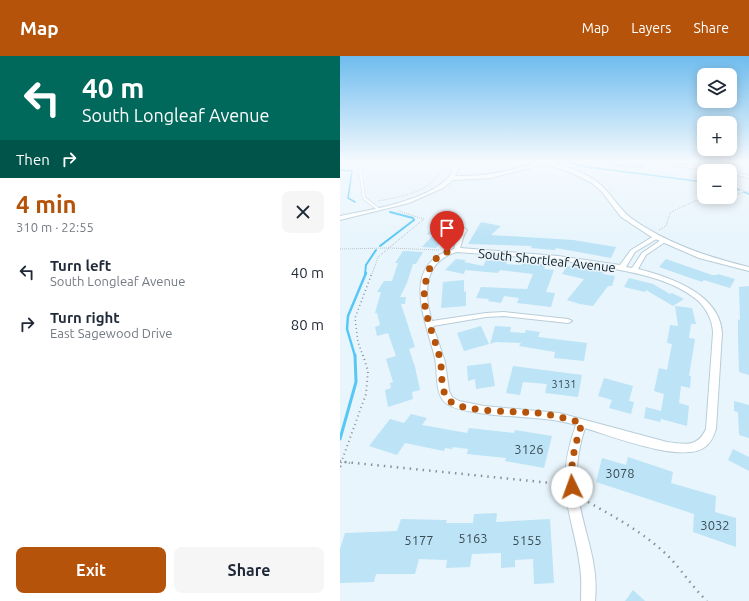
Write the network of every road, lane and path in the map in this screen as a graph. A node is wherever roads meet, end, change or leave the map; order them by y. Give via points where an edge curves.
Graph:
1 (362, 186) edge
2 (424, 186) edge
3 (442, 186) edge
4 (599, 186) edge
5 (737, 188) edge
6 (744, 191) junction
7 (749, 191) edge
8 (737, 194) edge
9 (697, 201) edge
10 (370, 204) junction
11 (378, 209) junction
12 (393, 210) dead end
13 (340, 218) edge
14 (464, 230) dead end
15 (649, 233) junction
16 (656, 237) junction
17 (664, 241) junction
18 (388, 248) junction
19 (340, 249) edge
20 (440, 250) dead end
21 (457, 250) junction
22 (622, 268) junction
23 (749, 269) edge
24 (634, 270) junction
25 (568, 321) dead end
26 (428, 324) junction
27 (582, 423) junction
28 (341, 461) edge
29 (340, 467) edge
30 (563, 484) dead end
31 (588, 502) dead end
32 (588, 601) edge
33 (707, 601) edge

1 - 10 lane via 364,198
2 - 10 path
3 - 11 street via 425,195
4 - 15 street via 626,218
5 - 6 path
6 - 7 path
6 - 8 path
9 - 15 path via 670,213 666,226
10 - 11 lane
11 - 13 street
12 - 18 path via 424,219
14 - 21 street
15 - 16 street
16 - 17 street
16 - 22 street via 633,251
17 - 23 street via 710,259
17 - 24 street via 644,254
18 - 19 path
18 - 20 path
18 - 28 path via 375,262 355,318 358,342 368,371 368,381 360,414
21 - 22 street, South Shortleaf Avenue via 551,257
21 - 26 street via 438,256 429,268 423,293
22 - 24 street, South Shortleaf Avenue
24 - 27 street, South Shortleaf Avenue via 674,281 702,299 713,312 717,331 711,429 705,442 693,449 671,448
25 - 26 street via 504,314
26 - 27 street via 440,358 444,392 450,401 464,408 539,413
27 - 32 street via 570,468 588,569
28 - 29 path
28 - 30 path via 473,477
31 - 33 path via 647,537 666,554 695,591

